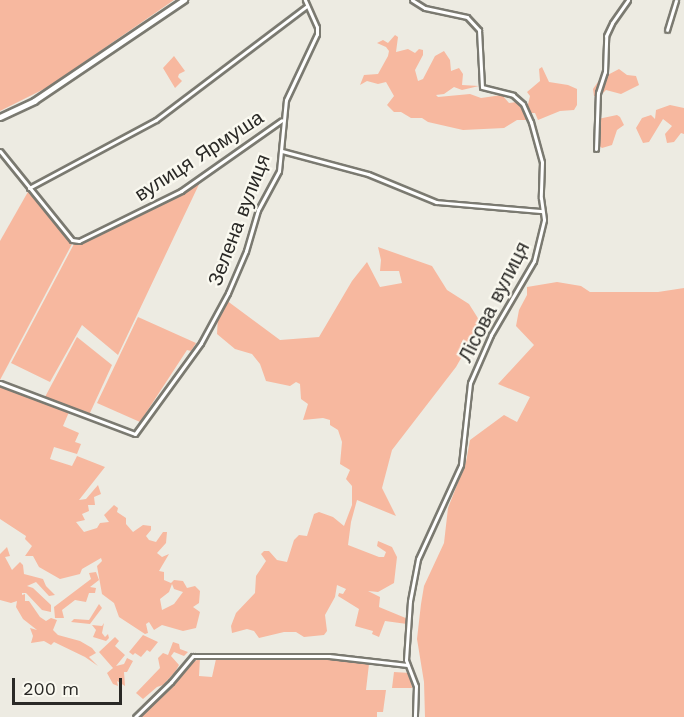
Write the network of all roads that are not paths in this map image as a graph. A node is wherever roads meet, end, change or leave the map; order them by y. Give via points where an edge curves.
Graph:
1 (184, 0) edge
2 (305, 0) edge
3 (412, 0) edge
4 (628, 0) edge
5 (676, 0) edge
6 (307, 6) junction
7 (667, 30) dead end
8 (0, 117) edge
9 (282, 120) junction
10 (596, 149) dead end
11 (0, 151) edge
12 (282, 151) junction
13 (29, 188) junction
14 (542, 211) junction
15 (0, 383) edge
16 (407, 664) junction
17 (135, 717) edge
18 (415, 717) edge

1 - 8 street via 34,101
2 - 6 street, Зелена вулиця
3 - 14 street, Лісова вулиця via 425,8 467,17 479,30 482,87 513,95 523,104 531,122 542,162
4 - 10 street via 606,36
5 - 7 street
6 - 9 street, Зелена вулиця via 317,34 292,84
6 - 13 street via 156,120
9 - 12 street, Зелена вулиця
9 - 13 street, вулиця Ярмуша via 181,191 79,241 72,240
11 - 13 street, вулиця Ярмуша
12 - 14 street via 368,174 436,202
12 - 15 street, Зелена вулиця via 279,171 258,210 228,293 201,342 135,434
14 - 16 street, Лісова вулиця via 543,230 536,256 491,335 470,382 461,465 418,559 410,601
16 - 17 street via 329,656 193,656
16 - 18 street, Лісова вулиця via 416,686

